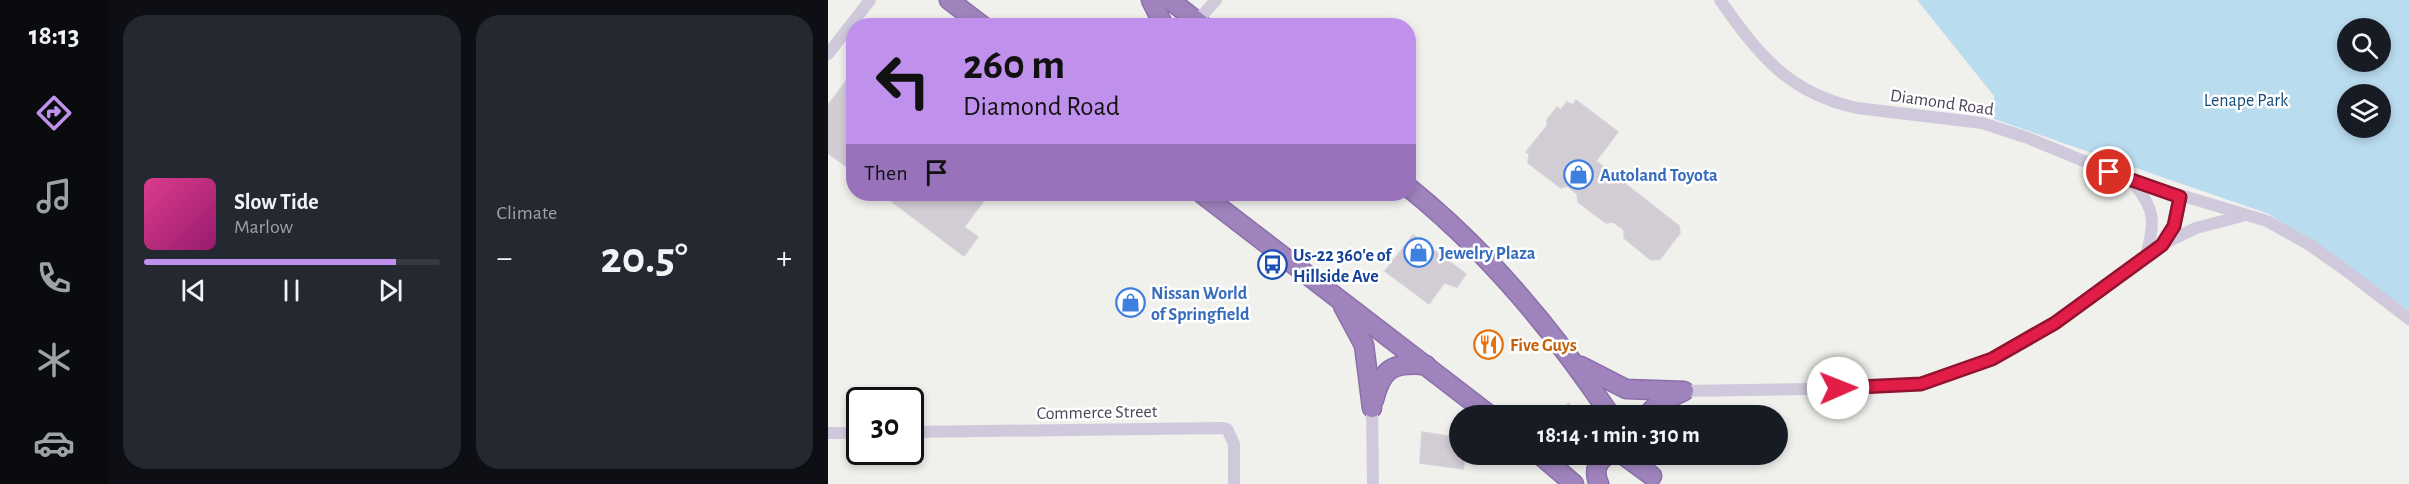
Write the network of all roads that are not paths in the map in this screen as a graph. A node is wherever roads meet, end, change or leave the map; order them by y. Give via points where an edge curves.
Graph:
1 (870, 0) edge
2 (949, 0) edge
3 (1151, 0) edge
4 (1170, 0) edge
5 (1216, 0) edge
6 (1720, 0) edge
7 (856, 18) edge
8 (973, 18) edge
9 (1160, 18) edge
10 (1193, 18) edge
11 (1203, 18) edge
12 (846, 31) edge
13 (828, 54) edge
14 (2130, 180) junction
15 (1416, 195) edge
16 (2180, 197) junction
17 (1211, 201) edge
18 (2245, 216) junction
19 (2162, 245) junction
20 (2146, 255) junction
21 (1337, 297) junction
22 (2409, 319) edge
23 (1574, 362) junction
24 (1426, 365) junction
25 (1684, 391) junction
26 (1596, 392) junction
27 (1477, 405) edge
28 (1597, 405) edge
29 (1604, 405) edge
30 (1657, 405) edge
31 (1372, 408) junction
32 (924, 432) edge
33 (828, 433) edge
34 (846, 433) edge
35 (1552, 465) edge
36 (1598, 465) edge
37 (1234, 484) edge
38 (1373, 484) edge
39 (1574, 484) edge
40 (1599, 484) edge

1 - 7 street
2 - 8 highway
3 - 9 highway
4 - 10 highway
5 - 11 street
6 - 14 street, Diamond Road via 1765,60 1792,83 1823,99 1857,108 2005,129
12 - 13 street
14 - 16 street, Diamond Road
14 - 20 street via 2152,212 2152,235
15 - 23 highway via 1504,277
16 - 18 street, Diamond Road
16 - 19 street via 2174,226
17 - 21 highway
18 - 19 street via 2196,228
18 - 22 street, Diamond Road via 2267,221 2308,244
19 - 20 street
20 - 25 street via 2055,323 2024,341 1992,359 1921,384
21 - 24 highway
21 - 31 highway via 1364,345
23 - 25 highway via 1626,389
23 - 26 highway
24 - 27 highway
24 - 31 highway via 1406,364 1388,370 1378,385
25 - 30 highway
26 - 28 highway
26 - 29 highway
31 - 38 street
32 - 37 street, Commerce Street via 1222,428 1230,433 1234,444
33 - 34 street
35 - 39 highway
36 - 40 highway

